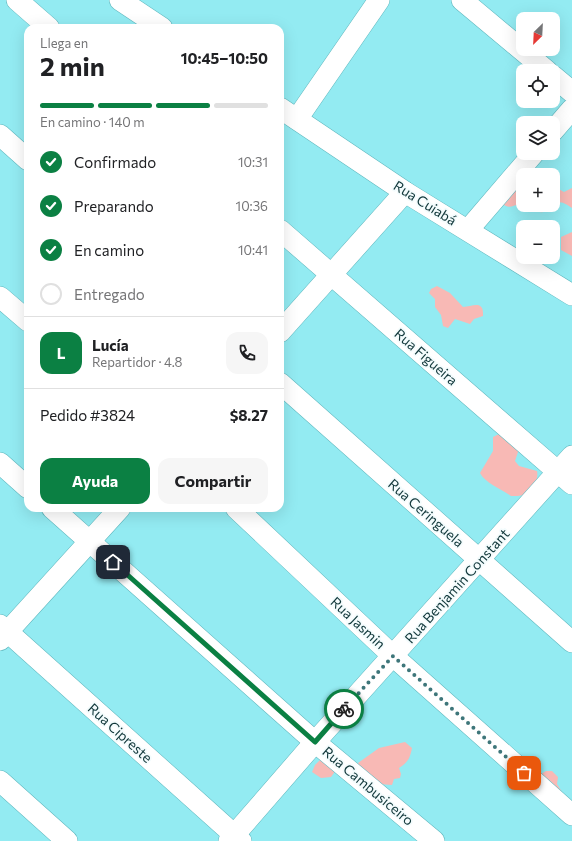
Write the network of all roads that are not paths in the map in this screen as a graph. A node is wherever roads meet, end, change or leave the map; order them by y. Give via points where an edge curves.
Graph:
1 (17, 0) edge
2 (120, 0) edge
3 (379, 0) edge
4 (462, 0) edge
5 (44, 24) edge
6 (156, 24) edge
7 (539, 64) edge
8 (560, 82) edge
9 (572, 92) edge
10 (572, 109) edge
11 (284, 111) edge
12 (297, 119) junction
13 (560, 123) edge
14 (0, 135) edge
15 (24, 156) edge
16 (528, 160) edge
17 (405, 192) junction
18 (468, 230) junction
19 (284, 234) edge
20 (331, 275) junction
21 (572, 295) edge
22 (0, 297) edge
23 (24, 318) edge
24 (284, 328) edge
25 (284, 387) edge
26 (572, 456) edge
27 (0, 463) edge
28 (565, 478) edge
29 (24, 484) edge
30 (56, 512) edge
31 (116, 512) edge
32 (240, 512) edge
33 (89, 541) junction
34 (480, 560) junction
35 (3, 632) edge
36 (572, 642) edge
37 (393, 656) junction
38 (315, 742) junction
39 (0, 780) edge
40 (572, 816) edge
41 (235, 839) edge
42 (66, 841) edge
43 (434, 841) edge

1 - 5 street
2 - 6 street
3 - 12 street
4 - 7 street
8 - 9 street
10 - 13 street
11 - 12 street, Rua Cuiabá
12 - 17 street, Rua Cuiabá
14 - 15 street
16 - 18 street
17 - 18 street, Rua Cuiabá
17 - 20 street
18 - 21 street, Rua Cuiabá
19 - 20 street, Rua Figueira
20 - 24 street
20 - 28 street, Rua Figueira
22 - 23 street
25 - 34 street, Rua Ceringuela
26 - 28 street, Rua Benjamin Constant
27 - 29 street
28 - 34 street, Rua Benjamin Constant
30 - 33 street, Rua Cambusiceiro
31 - 33 street
32 - 37 street, Rua Jasmin
33 - 35 street
33 - 38 street, Rua Cambusiceiro
34 - 36 street, Rua Ceringuela
34 - 37 street, Rua Benjamin Constant
35 - 41 street, Rua Cipreste
37 - 38 street, Rua Benjamin Constant
37 - 40 street, Rua Jasmin
38 - 41 street, Rua Benjamin Constant
38 - 43 street, Rua Cambusiceiro
39 - 42 street

